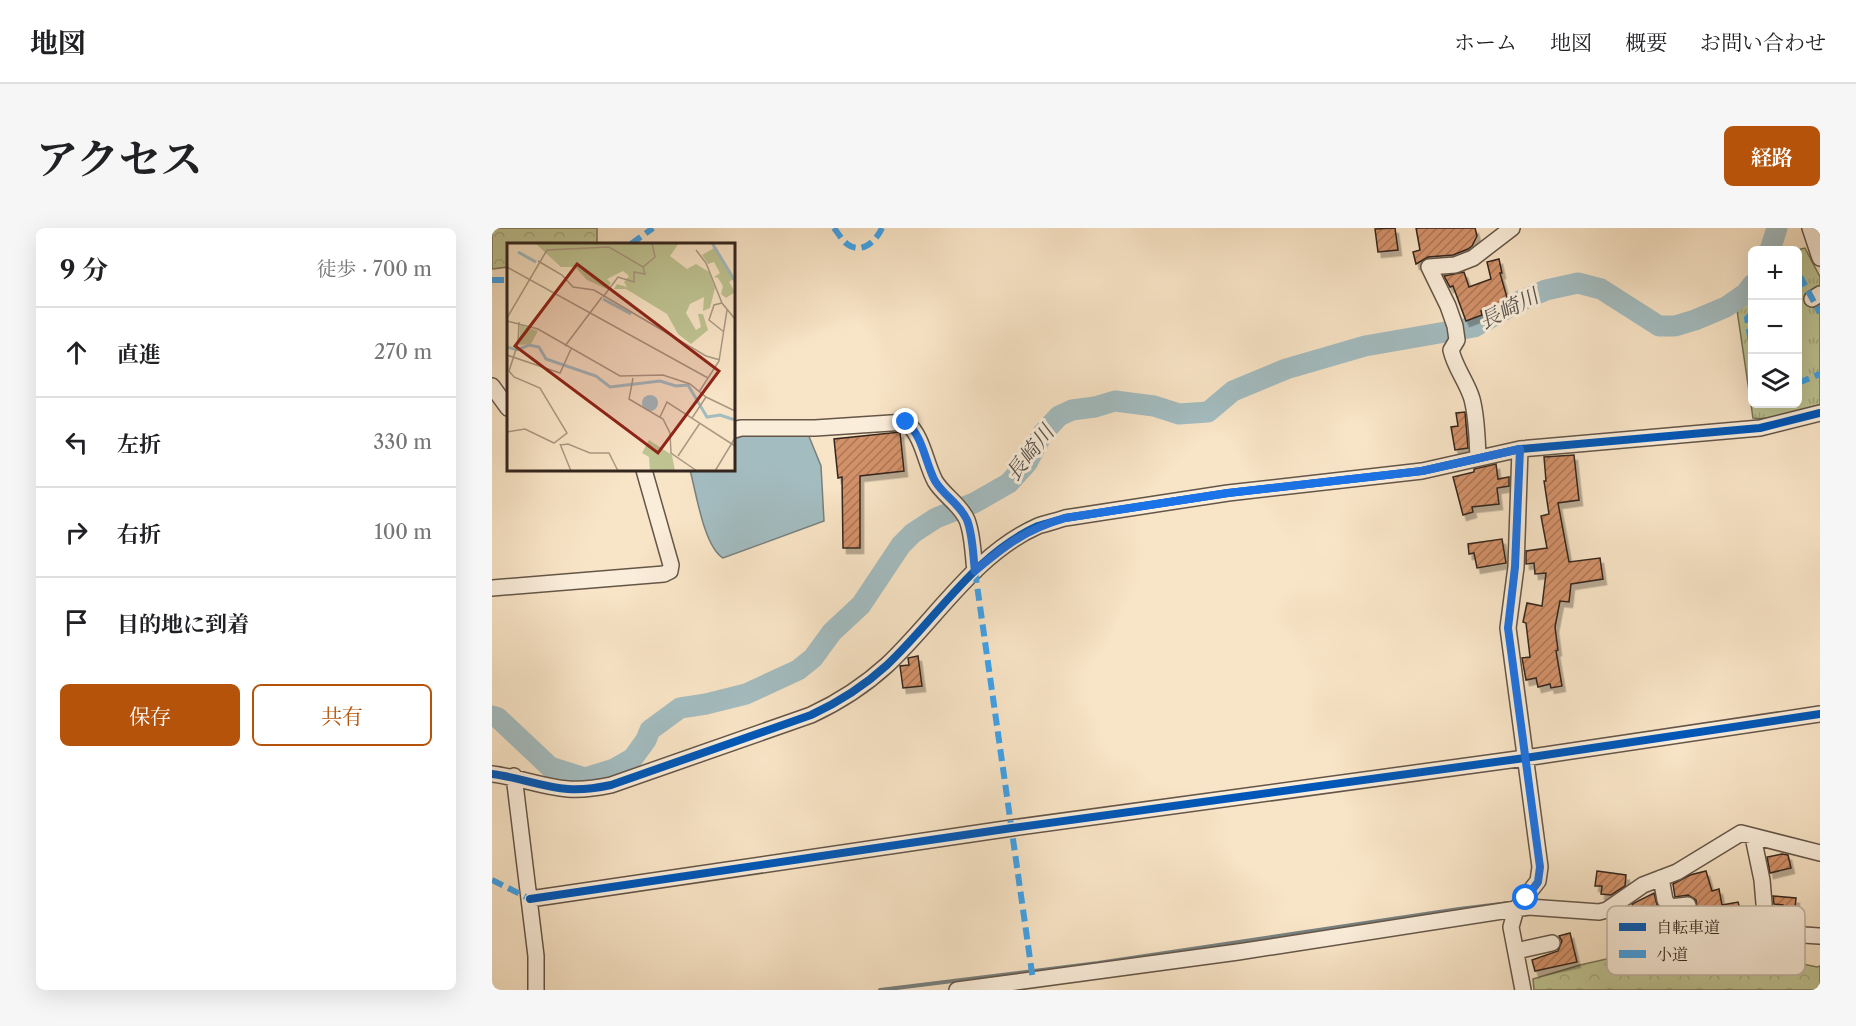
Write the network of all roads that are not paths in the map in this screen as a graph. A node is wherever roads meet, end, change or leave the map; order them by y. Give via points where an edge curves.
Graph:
1 (1512, 228) edge
2 (1810, 228) edge
3 (1820, 258) edge
4 (492, 386) edge
5 (507, 407) edge
6 (1820, 413) edge
7 (735, 430) edge
8 (1520, 449) junction
9 (1478, 457) junction
10 (644, 471) edge
11 (975, 571) junction
12 (492, 588) edge
13 (1820, 714) edge
14 (1525, 758) junction
15 (492, 774) edge
16 (514, 776) junction
17 (1753, 837) junction
18 (1820, 853) edge
19 (1660, 878) junction
20 (530, 898) junction
21 (1521, 904) junction
22 (1688, 905) dead end
23 (1612, 906) edge
24 (1669, 906) edge
25 (1679, 906) edge
26 (1764, 906) edge
27 (1607, 909) edge
28 (1552, 943) dead end
29 (1516, 951) junction
30 (536, 990) edge
31 (957, 990) edge
32 (1523, 990) edge

1 - 9 street via 1473,258 1455,265 1429,267 1456,333 1451,350 1472,398
2 - 3 street
4 - 5 street
6 - 8 street via 1760,428
7 - 11 street via 906,422 915,432 942,492 959,507 968,522
8 - 9 street
8 - 14 street via 1508,628
9 - 11 street via 1422,471 1228,493 1065,518 1038,526
10 - 12 street via 672,565 670,571
11 - 16 street via 887,664 855,690 811,715 611,785 567,789
13 - 14 street
14 - 20 street
14 - 21 street via 1540,867 1538,882
15 - 16 street
16 - 20 street
17 - 18 street
17 - 19 street via 1741,833 1677,872
17 - 26 street
19 - 23 street
19 - 24 street
20 - 30 street
21 - 27 street via 1599,912
21 - 29 street via 1511,927
21 - 31 street via 1250,950
22 - 25 street
28 - 29 street
29 - 32 street

